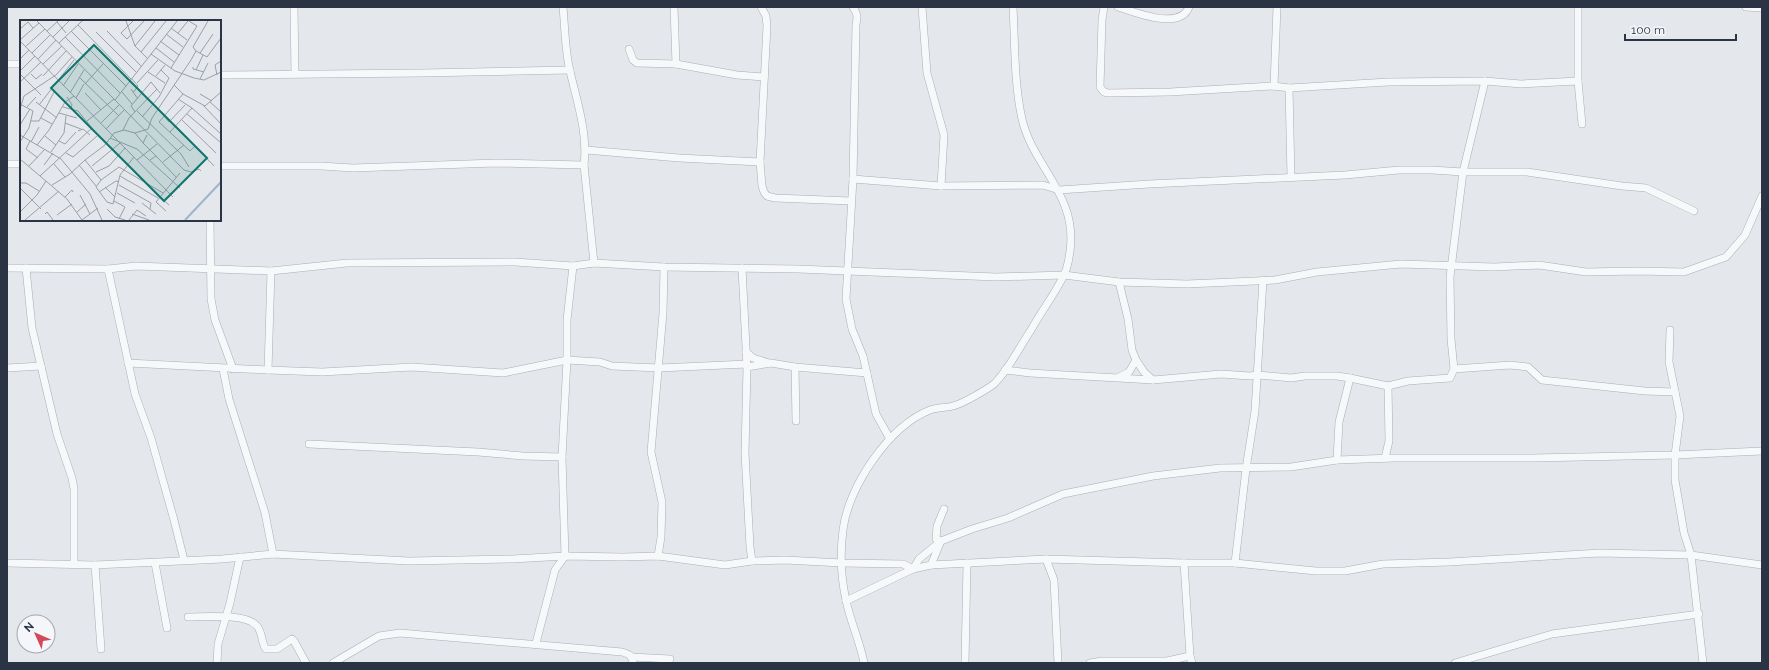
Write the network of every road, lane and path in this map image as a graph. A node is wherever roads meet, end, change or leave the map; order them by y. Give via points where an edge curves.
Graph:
1 (294, 7) edge
2 (563, 7) edge
3 (674, 7) edge
4 (761, 7) edge
5 (854, 7) edge
6 (922, 7) edge
7 (1013, 7) edge
8 (1104, 7) edge
9 (1118, 7) edge
10 (1189, 7) edge
11 (1277, 7) edge
12 (1578, 7) edge
13 (1746, 7) edge
14 (1762, 8) edge
15 (629, 48) dead end
16 (7, 64) edge
17 (20, 64) edge
18 (676, 64) junction
19 (570, 70) junction
20 (295, 74) junction
21 (221, 75) edge
22 (764, 77) junction
23 (1485, 81) junction
24 (1578, 81) junction
25 (1274, 86) junction
26 (1289, 88) junction
27 (1582, 124) dead end
28 (586, 150) junction
29 (760, 162) junction
30 (7, 164) edge
31 (20, 164) edge
32 (584, 165) junction
33 (221, 166) edge
34 (1463, 172) junction
35 (1291, 177) junction
36 (853, 180) junction
37 (941, 186) junction
38 (1059, 190) junction
39 (1762, 196) edge
40 (851, 202) junction
41 (1760, 208) edge
42 (1694, 210) dead end
43 (210, 221) edge
44 (594, 263) junction
45 (1452, 265) junction
46 (573, 266) junction
47 (664, 267) junction
48 (7, 268) edge
49 (26, 268) junction
50 (108, 268) junction
51 (210, 268) junction
52 (742, 268) junction
53 (271, 271) junction
54 (849, 272) junction
55 (1064, 275) junction
56 (1263, 280) junction
57 (1119, 282) junction
58 (1670, 330) dead end
59 (746, 352) junction
60 (567, 360) junction
61 (1136, 360) junction
62 (128, 363) junction
63 (771, 363) junction
64 (41, 366) junction
65 (747, 366) junction
66 (796, 367) junction
67 (7, 368) edge
68 (659, 368) junction
69 (224, 369) junction
70 (233, 369) junction
71 (1454, 369) junction
72 (268, 370) junction
73 (1005, 370) junction
74 (867, 373) junction
75 (1258, 375) junction
76 (1117, 378) junction
77 (1350, 378) junction
78 (1152, 380) junction
79 (1388, 386) junction
80 (1675, 392) junction
81 (796, 421) dead end
82 (890, 440) junction
83 (309, 444) dead end
84 (1762, 451) edge
85 (1675, 455) junction
86 (562, 457) junction
87 (1385, 458) junction
88 (1337, 460) junction
89 (1246, 469) junction
90 (944, 509) dead end
91 (941, 541) junction
92 (273, 554) junction
93 (565, 556) junction
94 (658, 556) junction
95 (1691, 556) junction
96 (240, 557) junction
97 (1046, 559) junction
98 (184, 560) junction
99 (752, 561) junction
100 (7, 562) edge
101 (155, 563) junction
102 (842, 563) junction
103 (967, 563) junction
104 (1184, 563) junction
105 (1235, 563) junction
106 (74, 564) junction
107 (1762, 564) edge
108 (95, 565) junction
109 (932, 565) junction
110 (912, 569) junction
111 (846, 601) junction
112 (1699, 614) junction
113 (188, 617) dead end
114 (225, 618) junction
115 (167, 628) dead end
116 (536, 643) junction
117 (101, 649) dead end
118 (670, 658) dead end
119 (1191, 659) edge
120 (632, 660) edge
121 (217, 663) edge
122 (306, 663) edge
123 (334, 663) edge
124 (864, 663) edge
125 (965, 663) edge
126 (1058, 663) edge
127 (1090, 663) edge
128 (1455, 663) edge
129 (1703, 663) edge

1 - 20 street
2 - 19 street
3 - 18 street
4 - 22 street via 766,16 767,26
5 - 36 street via 857,18
6 - 37 street via 927,73 944,135
7 - 38 street via 1022,119 1028,138
8 - 25 street via 1100,87 1104,92 1170,92
9 - 10 street via 1143,15 1175,20
11 - 25 street
12 - 24 street
13 - 14 street
15 - 18 street via 633,60 637,63
16 - 17 street
18 - 22 street
19 - 20 street
19 - 28 street via 581,114
20 - 21 street
22 - 29 street
23 - 24 street via 1521,84
23 - 26 street via 1388,82
23 - 34 street
24 - 27 street
25 - 26 street
26 - 35 street
28 - 29 street
28 - 32 street
29 - 40 street via 762,186 767,196
30 - 31 street
32 - 33 street via 496,163 352,168
32 - 44 street
34 - 35 street via 1399,170
34 - 42 street via 1527,172 1646,188
34 - 45 street
35 - 38 street
36 - 37 street
36 - 40 street
37 - 38 street via 1043,185
38 - 55 street via 1069,214 1070,250
39 - 41 street
40 - 54 street
41 - 45 street via 1745,235 1726,257 1684,272 1586,272 1539,265
43 - 51 street
44 - 46 street
44 - 47 street
45 - 56 street via 1401,264
45 - 71 street via 1451,339
46 - 53 street via 515,262 347,263
46 - 60 street
47 - 52 street
47 - 68 street
48 - 49 street
49 - 50 street
49 - 64 street via 32,328
50 - 51 street
50 - 62 street
51 - 53 street
51 - 70 street via 215,320
52 - 54 street
52 - 59 street
53 - 72 street
54 - 55 street via 996,277
54 - 74 street via 846,299 852,329
55 - 57 street
55 - 73 street
56 - 57 street via 1188,284
56 - 75 street
57 - 61 street
58 - 80 street via 1669,362
59 - 63 street via 753,358
59 - 65 street
60 - 68 street via 600,362 612,366
60 - 72 street via 503,373 412,367 322,372
60 - 86 street
61 - 76 street via 1129,372
61 - 78 street
62 - 69 street
62 - 98 street
63 - 65 street
63 - 66 street
64 - 67 street
64 - 106 street via 57,434 74,489
65 - 68 street
65 - 99 street via 745,453
66 - 74 street
66 - 81 street
68 - 94 street via 651,452 662,502
69 - 70 street
69 - 92 street via 229,398 266,513
70 - 72 street
71 - 79 street via 1450,378 1408,381
71 - 80 street via 1510,365 1528,367 1542,380
73 - 76 street
73 - 82 street via 993,384 968,400 916,416
74 - 82 street via 876,414
75 - 77 street
75 - 78 street via 1221,374
75 - 89 street
76 - 78 street
77 - 79 street
77 - 88 street via 1339,422
79 - 87 street via 1388,441
80 - 85 street via 1680,416
82 - 102 street via 864,471 853,492 843,529
83 - 86 street
84 - 85 street
85 - 87 street
85 - 95 street via 1675,480 1684,533
86 - 93 street
87 - 88 street
88 - 89 street via 1291,468
89 - 91 street via 1220,468 1153,476 1063,494 1008,518
89 - 105 street
90 - 91 street via 936,534 936,539
91 - 109 street
91 - 110 street via 919,559
92 - 93 street via 409,561
92 - 96 street
93 - 94 street
93 - 116 street via 555,570
94 - 99 street via 725,565
95 - 105 street via 1600,553 1383,564 1345,571 1316,571
95 - 107 street
95 - 112 street
96 - 98 street
96 - 114 street
97 - 103 street
97 - 104 street
97 - 126 street via 1054,580
98 - 101 street
99 - 102 street
100 - 106 street
101 - 108 street
101 - 115 street
102 - 110 street via 903,564
102 - 111 street
103 - 109 street
103 - 125 street
104 - 105 street
104 - 119 street
106 - 108 street
108 - 117 street
109 - 110 street
110 - 111 street
111 - 124 street
112 - 128 street via 1552,634
112 - 129 street
113 - 114 street
114 - 121 street via 218,644
114 - 122 street via 247,620 257,626 264,648 269,650 277,649 292,639
116 - 120 street via 622,652 629,654
116 - 123 street via 400,633 379,636
118 - 120 street
119 - 127 street

